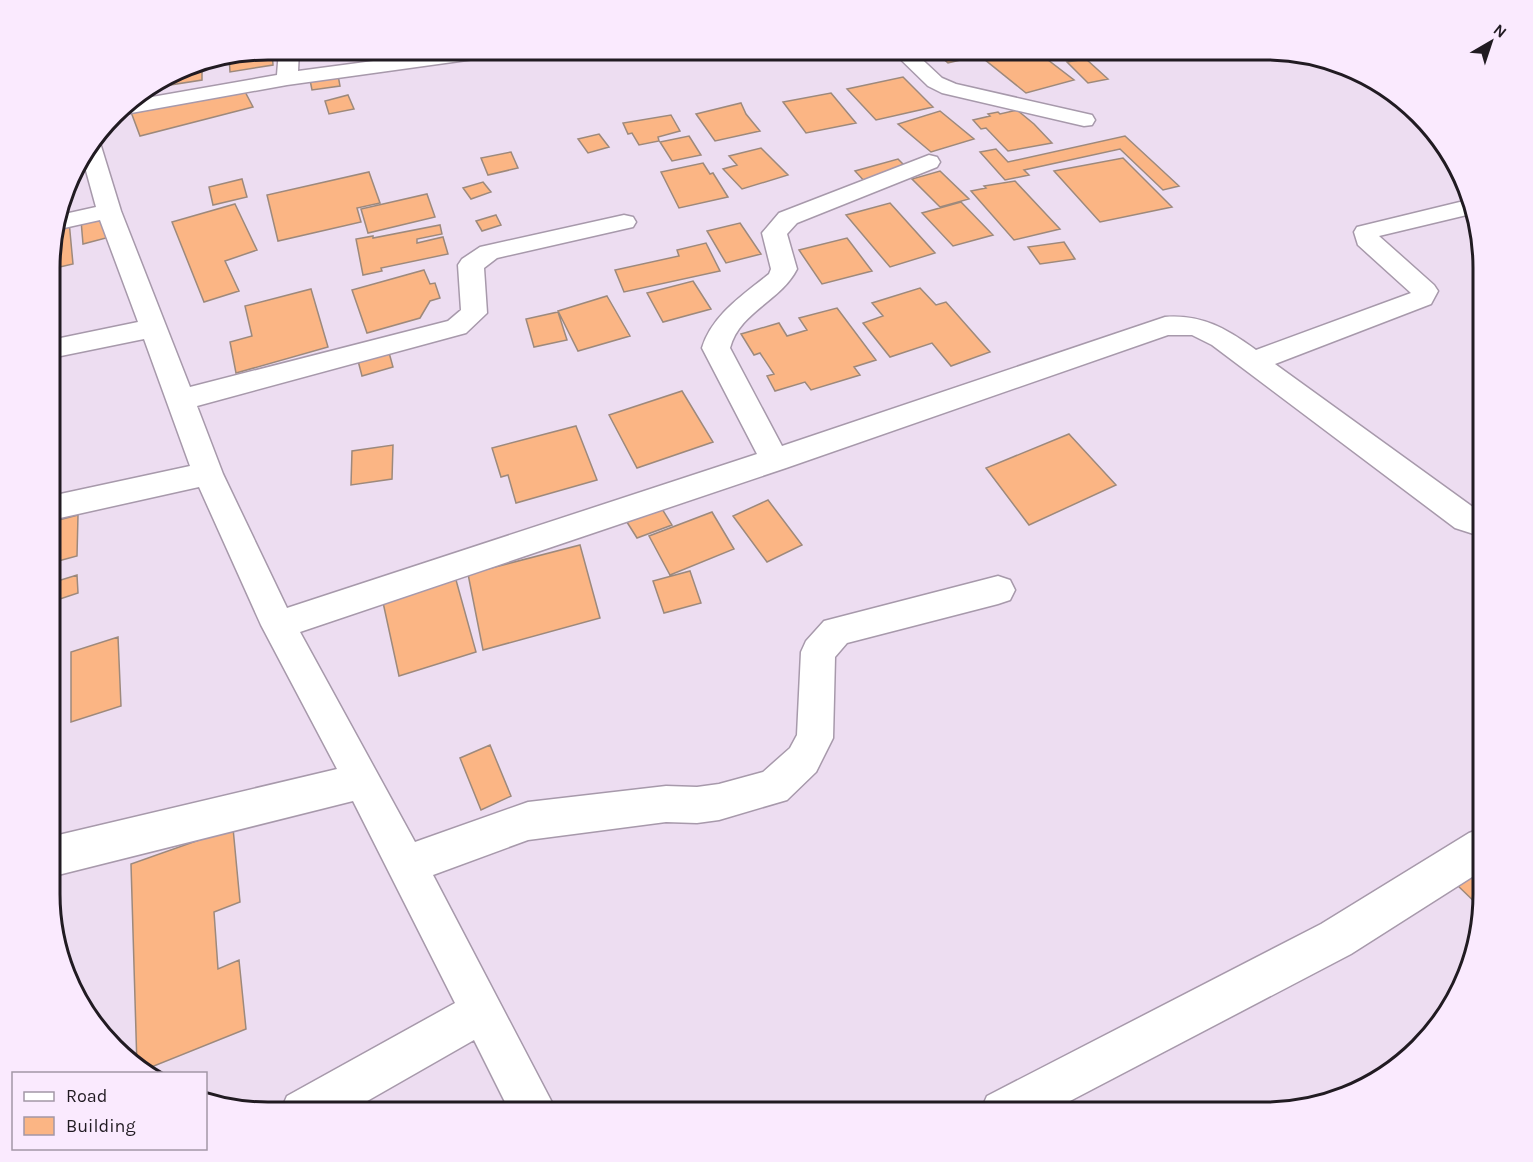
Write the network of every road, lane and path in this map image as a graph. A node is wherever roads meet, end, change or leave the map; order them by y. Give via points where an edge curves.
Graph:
1 (288, 60) edge
2 (424, 60) edge
3 (912, 60) edge
4 (287, 79) junction
5 (138, 107) edge
6 (1084, 120) dead end
7 (93, 156) edge
8 (929, 162) dead end
9 (1464, 208) edge
10 (110, 211) junction
11 (66, 221) edge
12 (624, 222) dead end
13 (152, 328) junction
14 (60, 348) edge
15 (1253, 362) junction
16 (180, 400) junction
17 (775, 460) junction
18 (208, 474) junction
19 (60, 506) edge
20 (1473, 521) edge
21 (998, 590) dead end
22 (278, 625) junction
23 (363, 781) junction
24 (1473, 853) edge
25 (60, 855) edge
26 (405, 865) junction
27 (481, 1012) junction
28 (321, 1102) edge
29 (529, 1102) edge
30 (1022, 1102) edge

1 - 4 street
2 - 4 street
3 - 6 street via 935,82 949,89
4 - 5 street
7 - 10 street
8 - 17 street via 788,218 774,233 784,269 779,279 717,338 716,348
9 - 15 street via 1366,232 1367,240 1425,291 1422,298
10 - 11 street
10 - 13 street
12 - 16 street via 489,252 471,265 474,313 458,327
13 - 14 street
13 - 16 street
15 - 17 street via 1206,328 1165,326
15 - 20 street
16 - 18 street
17 - 22 street
18 - 19 street
18 - 22 street
21 - 26 street via 836,631 829,637 818,652 814,738 803,760 774,787 719,802 666,804 528,821
22 - 23 street
23 - 25 street
23 - 26 street
24 - 30 street via 1336,939
26 - 27 street
27 - 28 street
27 - 29 street

